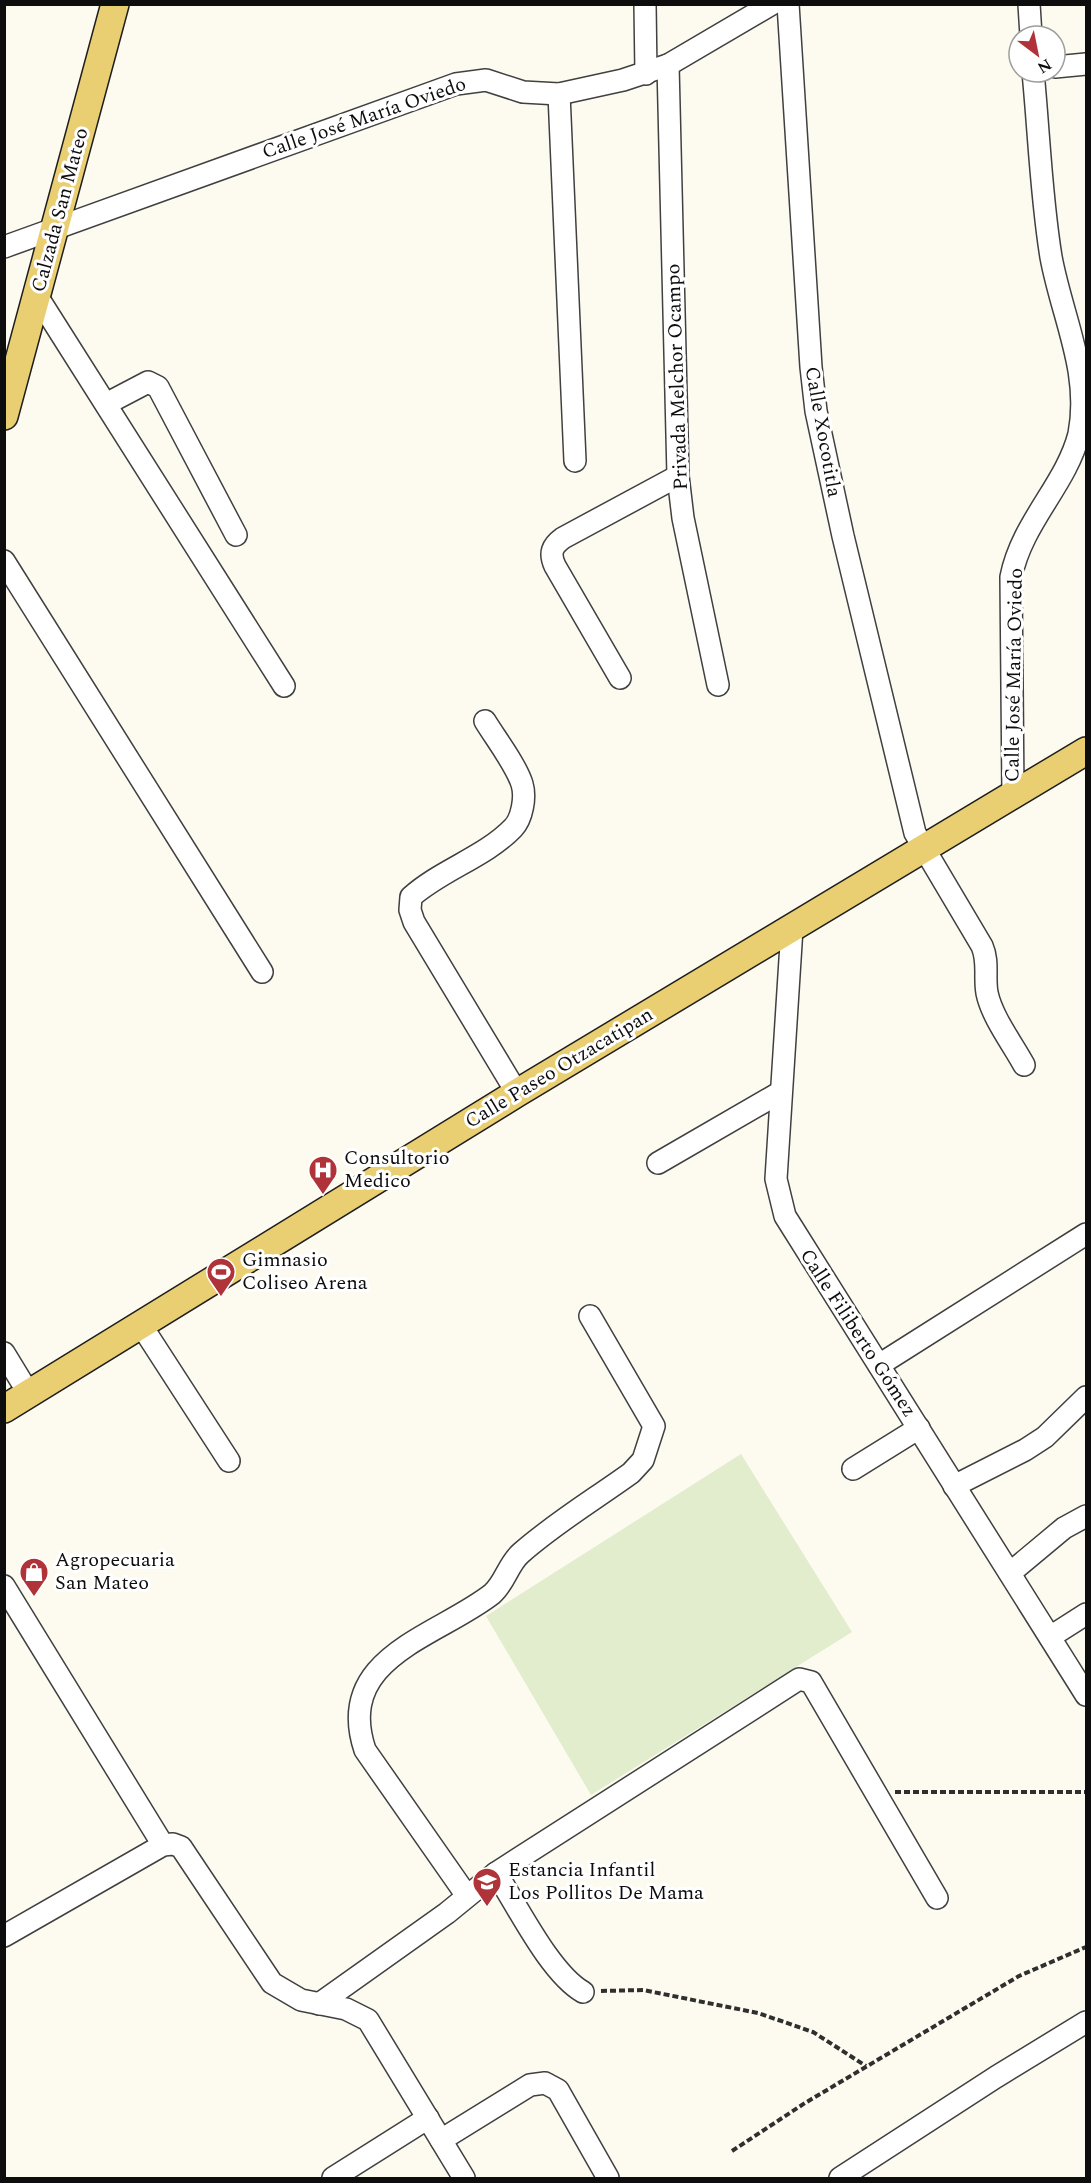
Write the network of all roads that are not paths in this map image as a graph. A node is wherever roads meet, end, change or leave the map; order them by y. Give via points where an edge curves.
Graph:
1 (115, 4) edge
2 (645, 4) edge
3 (772, 4) edge
4 (788, 4) edge
5 (1029, 4) edge
6 (1030, 24) edge
7 (1086, 64) edge
8 (669, 65) junction
9 (1067, 66) edge
10 (646, 74) junction
11 (1034, 84) edge
12 (559, 94) junction
13 (53, 227) junction
14 (4, 247) edge
15 (37, 296) junction
16 (106, 404) junction
17 (4, 416) edge
18 (575, 461) dead end
19 (678, 476) junction
20 (236, 535) dead end
21 (4, 561) edge
22 (621, 678) dead end
23 (718, 685) dead end
24 (284, 686) dead end
25 (485, 721) dead end
26 (1085, 755) edge
27 (1013, 795) junction
28 (924, 849) junction
29 (792, 928) junction
30 (262, 972) dead end
31 (1024, 1065) dead end
32 (779, 1092) junction
33 (518, 1093) junction
34 (658, 1163) dead end
35 (1086, 1234) edge
36 (590, 1316) dead end
37 (141, 1325) junction
38 (4, 1353) edge
39 (879, 1365) junction
40 (29, 1394) junction
41 (1086, 1397) edge
42 (4, 1409) edge
43 (919, 1428) junction
44 (230, 1461) dead end
45 (853, 1469) dead end
46 (954, 1486) junction
47 (1086, 1516) edge
48 (1010, 1573) junction
49 (4, 1586) edge
50 (1086, 1614) edge
51 (1050, 1637) junction
52 (1086, 1695) edge
53 (163, 1845) junction
54 (496, 1874) junction
55 (467, 1896) junction
56 (937, 1898) dead end
57 (4, 1936) edge
58 (583, 1992) road end
59 (320, 2004) junction
60 (1086, 2022) edge
61 (428, 2118) junction
62 (441, 2140) junction
63 (333, 2178) edge
64 (464, 2178) edge
65 (608, 2178) edge
66 (840, 2178) edge

1 - 13 main road, Calzada San Mateo
2 - 10 street
3 - 8 street, Calle José María Oviedo
4 - 28 street, Calle Xocotitla via 804,289 816,411 909,813
5 - 6 street
7 - 9 street
8 - 10 street, Calle José María Oviedo
8 - 19 street, Privada Melchor Ocampo
10 - 12 street, Calle José María Oviedo
11 - 27 street, Calle José María Oviedo via 1052,259 1076,346 1084,405 1079,436 1024,537 1011,577
12 - 13 street, Calle José María Oviedo via 523,92 486,80 456,84
12 - 18 street
13 - 14 street, Calle José María Oviedo
13 - 15 main road, Calzada San Mateo
15 - 16 street
15 - 17 main road, Calzada San Mateo
16 - 20 street via 148,381 158,387
16 - 24 street
19 - 22 street via 563,538 552,552 555,566
19 - 23 street, Privada Melchor Ocampo
21 - 30 street
25 - 33 street via 522,784 520,818 501,837 424,885 411,897 410,910
26 - 27 main road, Calle Paseo Otzacatipan
27 - 28 main road, Calle Paseo Otzacatipan
28 - 29 main road, Calle Paseo Otzacatipan
28 - 31 street, Calle Xocotitla via 982,946 987,957 991,1003
29 - 32 street, Calle Filiberto Gómez
29 - 33 main road, Calle Paseo Otzacatipan
32 - 34 street
32 - 39 street, Calle Filiberto Gómez via 776,1179 784,1216
33 - 37 main road, Calle Paseo Otzacatipan
35 - 39 street
36 - 55 street via 654,1426 643,1460 632,1473 519,1554 495,1591 396,1652 370,1678 362,1696 360,1735 365,1749
37 - 40 main road, Calle Paseo Otzacatipan
37 - 44 street
38 - 40 street
39 - 43 street, Calle Filiberto Gómez
40 - 42 main road, Calle Paseo Otzacatipan
41 - 46 street via 1045,1437
43 - 45 street
43 - 46 street, Calle Filiberto Gómez
46 - 48 street, Calle Filiberto Gómez
47 - 48 street via 1064,1528
48 - 51 street, Calle Filiberto Gómez
49 - 53 street
50 - 51 street
51 - 52 street, Calle Filiberto Gómez
53 - 57 street
53 - 59 street via 173,1844 188,1856 272,1983 286,1993
54 - 55 street
54 - 56 street via 795,1680 804,1678 811,1682
54 - 58 street via 562,1977
55 - 59 street
59 - 61 street via 357,2012 368,2020
60 - 66 street
61 - 62 street
61 - 63 street
62 - 64 street
62 - 65 street via 530,2085 545,2083 558,2090

